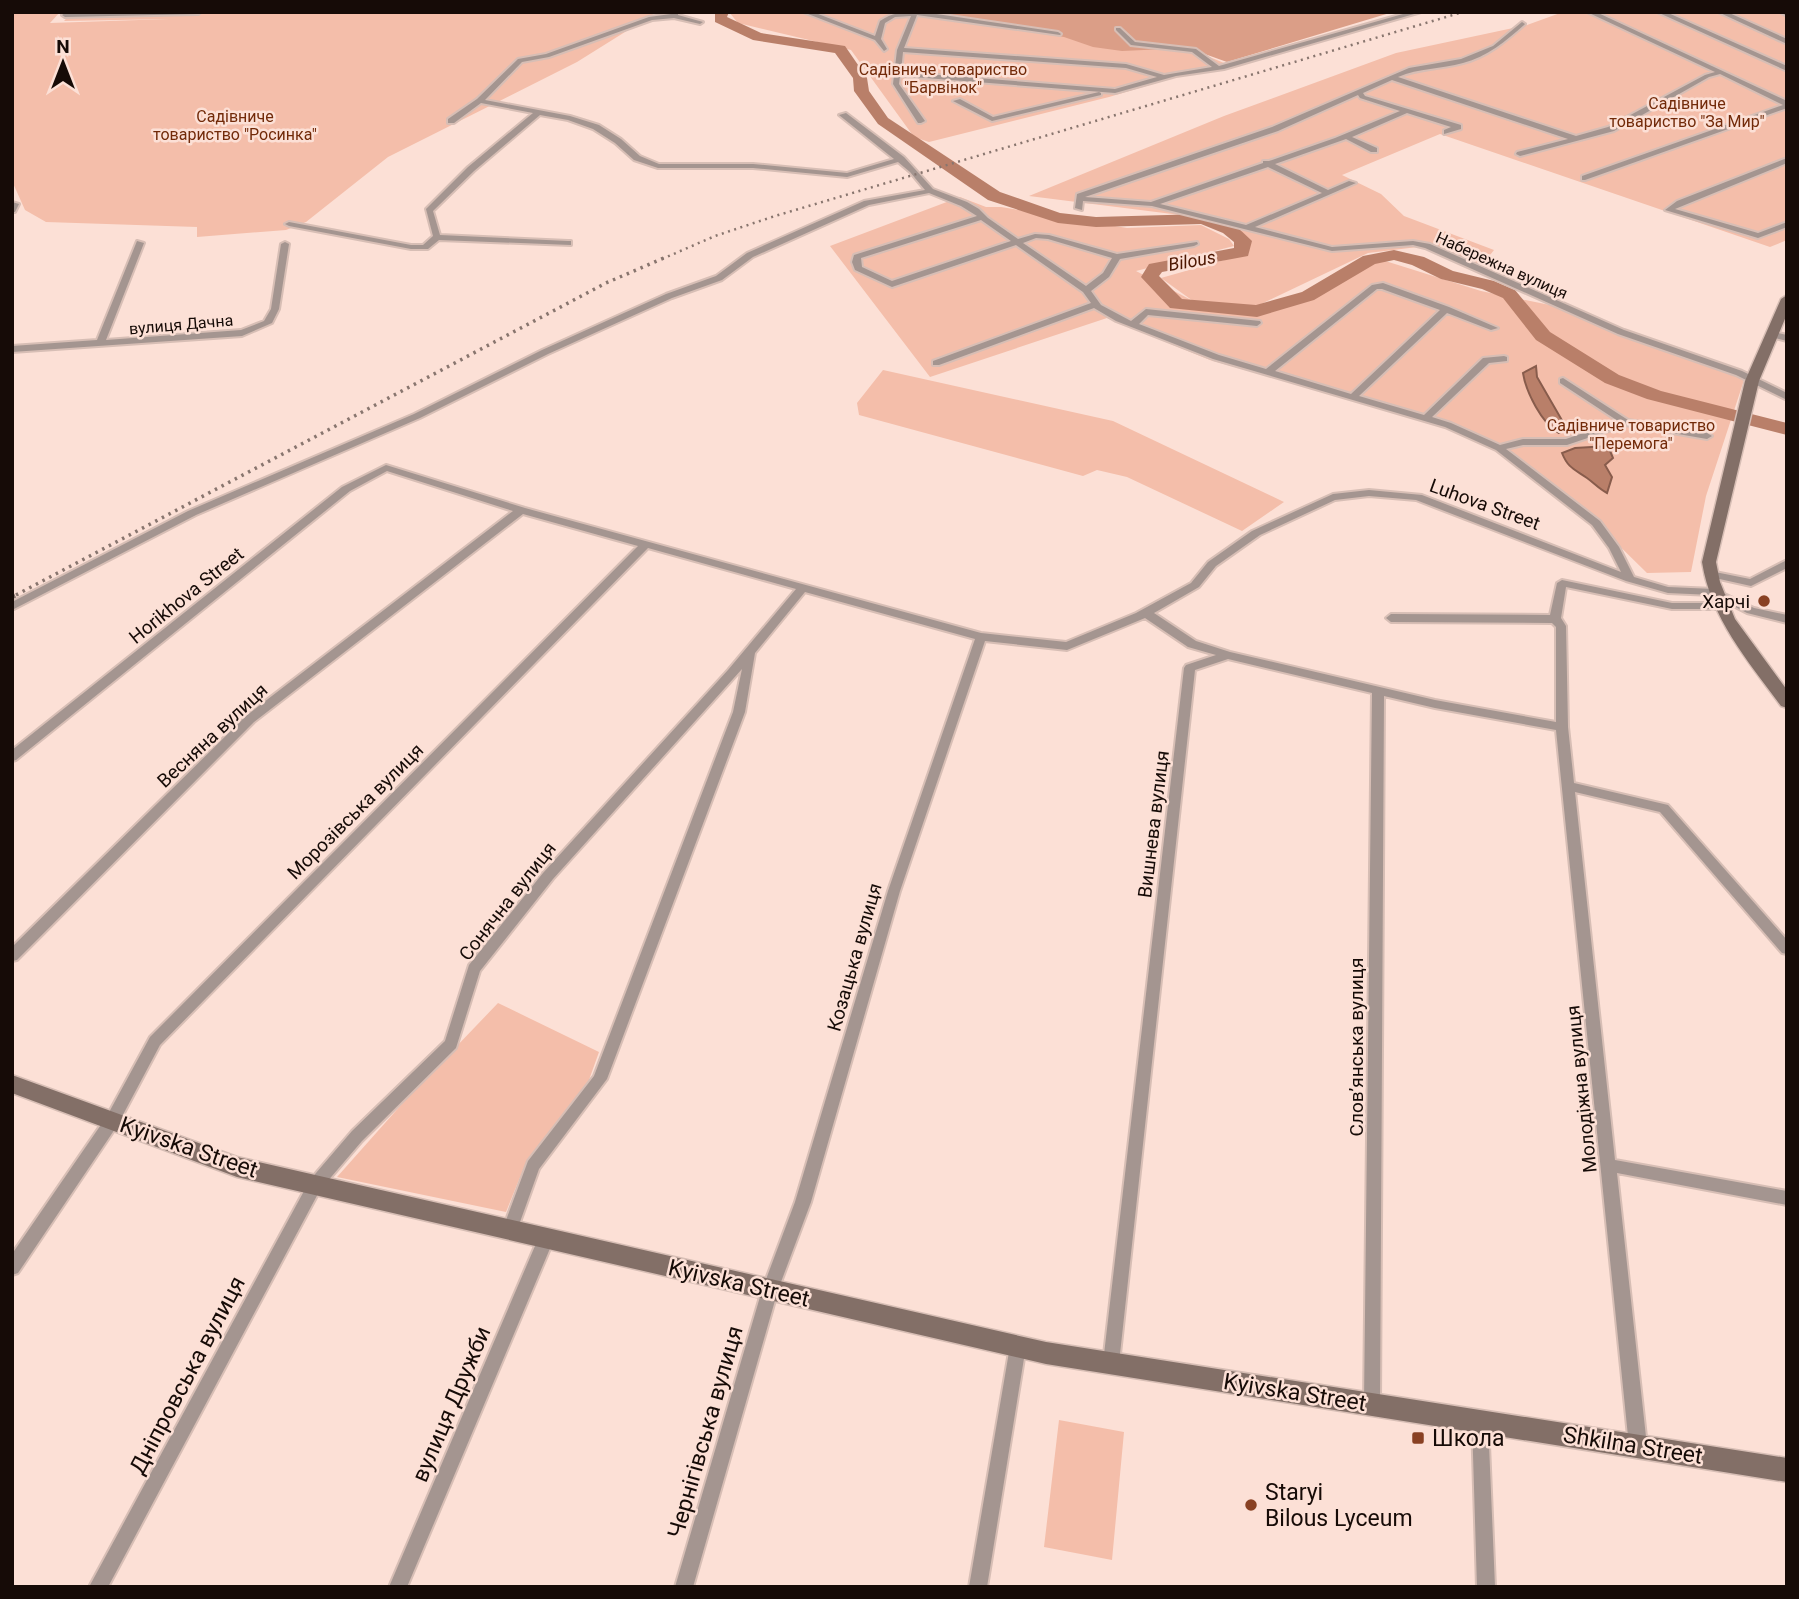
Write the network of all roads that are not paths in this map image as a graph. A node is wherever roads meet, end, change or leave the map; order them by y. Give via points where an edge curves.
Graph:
1 (198, 12) edge
2 (698, 12) edge
3 (806, 12) edge
4 (924, 12) edge
5 (1418, 12) edge
6 (1590, 12) edge
7 (1660, 12) edge
8 (1721, 12) edge
9 (915, 13) edge
10 (675, 14) edge
11 (65, 15) dead end
12 (1522, 24) dead end
13 (1118, 29) dead end
14 (1058, 34) dead end
15 (878, 39) junction
16 (1787, 42) edge
17 (884, 49) dead end
18 (900, 50) junction
19 (1218, 69) junction
20 (1787, 69) edge
21 (1721, 72) junction
22 (898, 74) junction
23 (1164, 77) junction
24 (1390, 78) junction
25 (1109, 91) junction
26 (1359, 91) junction
27 (957, 101) dead end
28 (480, 102) junction
29 (1787, 105) edge
30 (1407, 111) junction
31 (538, 113) junction
32 (843, 115) dead end
33 (451, 121) dead end
34 (921, 121) dead end
35 (1447, 132) dead end
36 (1347, 137) junction
37 (1577, 139) junction
38 (1374, 150) dead end
39 (1520, 154) dead end
40 (901, 159) junction
41 (1787, 160) edge
42 (1266, 163) junction
43 (1585, 178) dead end
44 (1352, 183) dead end
45 (930, 191) junction
46 (1328, 193) junction
47 (1080, 198) junction
48 (1152, 204) junction
49 (1079, 208) dead end
50 (982, 217) junction
51 (289, 224) dead end
52 (1787, 224) edge
53 (1249, 227) junction
54 (437, 237) junction
55 (1016, 240) junction
56 (140, 243) dead end
57 (568, 243) dead end
58 (285, 244) dead end
59 (1194, 244) dead end
60 (1117, 257) junction
61 (1086, 290) junction
62 (1787, 299) edge
63 (1096, 304) junction
64 (1446, 309) junction
65 (1257, 323) dead end
66 (1133, 324) junction
67 (1494, 328) dead end
68 (1780, 337) edge
69 (100, 344) junction
70 (12, 349) edge
71 (1504, 359) dead end
72 (936, 363) dead end
73 (1267, 373) junction
74 (1563, 381) dead end
75 (1752, 382) junction
76 (1787, 397) edge
77 (1352, 398) junction
78 (1425, 419) junction
79 (1625, 422) junction
80 (1707, 436) dead end
81 (1499, 448) junction
82 (386, 468) joint
83 (521, 510) junction
84 (646, 544) junction
85 (1787, 563) edge
86 (1710, 574) junction
87 (1630, 579) junction
88 (1751, 583) junction
89 (803, 588) junction
90 (1723, 600) junction
91 (12, 607) edge
92 (1146, 613) junction
93 (1391, 618) dead end
94 (1555, 619) junction
95 (1787, 620) edge
96 (981, 637) junction
97 (750, 652) junction
98 (1228, 654) junction
99 (1378, 691) junction
100 (1787, 702) edge
101 (1562, 727) junction
102 (12, 757) edge
103 (1568, 786) junction
104 (1787, 949) edge
105 (12, 956) edge
106 (12, 1084) edge
107 (112, 1121) junction
108 (1608, 1165) junction
109 (316, 1185) junction
110 (1787, 1198) edge
111 (510, 1231) junction
112 (546, 1239) junction
113 (12, 1268) edge
114 (770, 1290) junction
115 (1018, 1346) junction
116 (1111, 1363) junction
117 (1372, 1404) junction
118 (1480, 1421) junction
119 (1638, 1446) junction
120 (1787, 1470) edge
121 (98, 1587) edge
122 (397, 1587) edge
123 (684, 1587) edge
124 (978, 1587) edge
125 (1486, 1587) edge

1 - 11 street
2 - 10 street via 703,24
3 - 15 street
4 - 9 street
5 - 19 street
6 - 21 street
7 - 20 street
8 - 16 street
9 - 14 street
9 - 15 street via 893,15 882,22
9 - 18 street
10 - 28 street via 547,56 520,60
12 - 24 street via 1495,47 1463,61 1411,69
13 - 19 street via 1133,44 1194,50
15 - 17 street
18 - 22 street
18 - 23 street via 1126,66
19 - 23 street
21 - 29 street
21 - 37 street via 1611,129
22 - 25 street
22 - 34 street via 897,84
23 - 25 street
24 - 26 street
24 - 37 street
25 - 27 street via 1002,119 992,119
26 - 30 street via 1363,97
26 - 47 street via 1275,130
28 - 31 street
28 - 33 street
29 - 43 street
30 - 35 street via 1458,127
30 - 36 street
31 - 40 street via 596,127 637,158 658,166 753,166 847,175
31 - 54 street via 429,211
32 - 40 street
36 - 38 street
36 - 42 street
37 - 39 street
40 - 45 street
41 - 52 street via 1669,210 1758,236
42 - 46 street
42 - 48 street
44 - 46 street
45 - 50 street via 964,204
45 - 91 street via 867,204 750,256 719,278 648,305 417,416 192,513
46 - 53 street
47 - 48 street, Набережна вулиця
47 - 49 street
48 - 53 street, Набережна вулиця
50 - 55 street
50 - 55 street via 857,257 858,268 892,284
51 - 54 street via 411,247 425,247
53 - 75 street, Набережна вулиця via 1332,248 1427,246 1621,332 1739,373
54 - 57 street
55 - 60 street via 1049,237
55 - 61 street
56 - 69 street
58 - 69 street, вулиця Дачна via 275,309 268,323 242,333
59 - 60 street
60 - 61 street via 1106,275
61 - 63 street
62 - 68 main road
63 - 66 street
63 - 72 street
64 - 67 street
64 - 73 street via 1375,287
64 - 77 street
65 - 66 street via 1146,312
66 - 73 street
68 - 75 main road
69 - 70 street, вулиця Дачна
71 - 78 street via 1486,360
73 - 77 street
74 - 79 street
75 - 76 street, Набережна вулиця
75 - 86 main road via 1711,548
77 - 78 street
78 - 81 street
79 - 80 street
79 - 81 street via 1567,442 1523,442
81 - 87 street via 1596,523
82 - 83 street, Luhova Street
82 - 102 street, Horikhova Street via 346,489
83 - 84 street, Luhova Street
83 - 105 street, Весняна вулиця via 250,719
84 - 89 street, Luhova Street
84 - 107 street, Морозівська вулиця via 155,1041
85 - 88 street
86 - 88 street
86 - 90 main road
87 - 90 street, Luhova Street
87 - 92 street, Luhova Street via 1418,497 1369,493 1333,497 1256,533 1212,564 1195,585
88 - 90 street
89 - 96 street, Luhova Street
89 - 97 street, Сонячна вулиця
90 - 94 street via 1672,606 1562,583
90 - 95 street
90 - 100 main road
92 - 96 street, Luhova Street via 1067,646
92 - 98 street via 1192,644
93 - 94 street
94 - 101 street via 1561,626
96 - 114 street, Козацька вулиця via 894,891 803,1202
97 - 109 street, Сонячна вулиця via 548,876 474,969 451,1044 357,1136
97 - 111 street via 740,712 600,1079 533,1166
98 - 99 street
98 - 116 street, Вишнева вулиця via 1191,668
99 - 101 street
99 - 117 street, Словʼянська вулиця
101 - 103 street, Молодіжна вулиця
103 - 104 street via 1664,808
103 - 108 street, Молодіжна вулиця
106 - 107 main road, Kyivska Street
107 - 109 main road, Kyivska Street via 237,1167
107 - 113 street, Морозівська вулиця
108 - 110 street
108 - 119 street, Молодіжна вулиця
109 - 111 main road, Kyivska Street
109 - 121 street, Дніпровська вулиця
111 - 112 main road, Kyivska Street
112 - 114 main road, Kyivska Street
112 - 122 street, вулиця Дружби
114 - 115 main road, Kyivska Street
114 - 123 street, Чернігівська вулиця
115 - 116 main road, Kyivska Street
115 - 124 street
116 - 117 main road, Kyivska Street
117 - 118 main road, Kyivska Street
118 - 119 main road, Shkilna Street
118 - 125 street
119 - 120 main road, Shkilna Street

